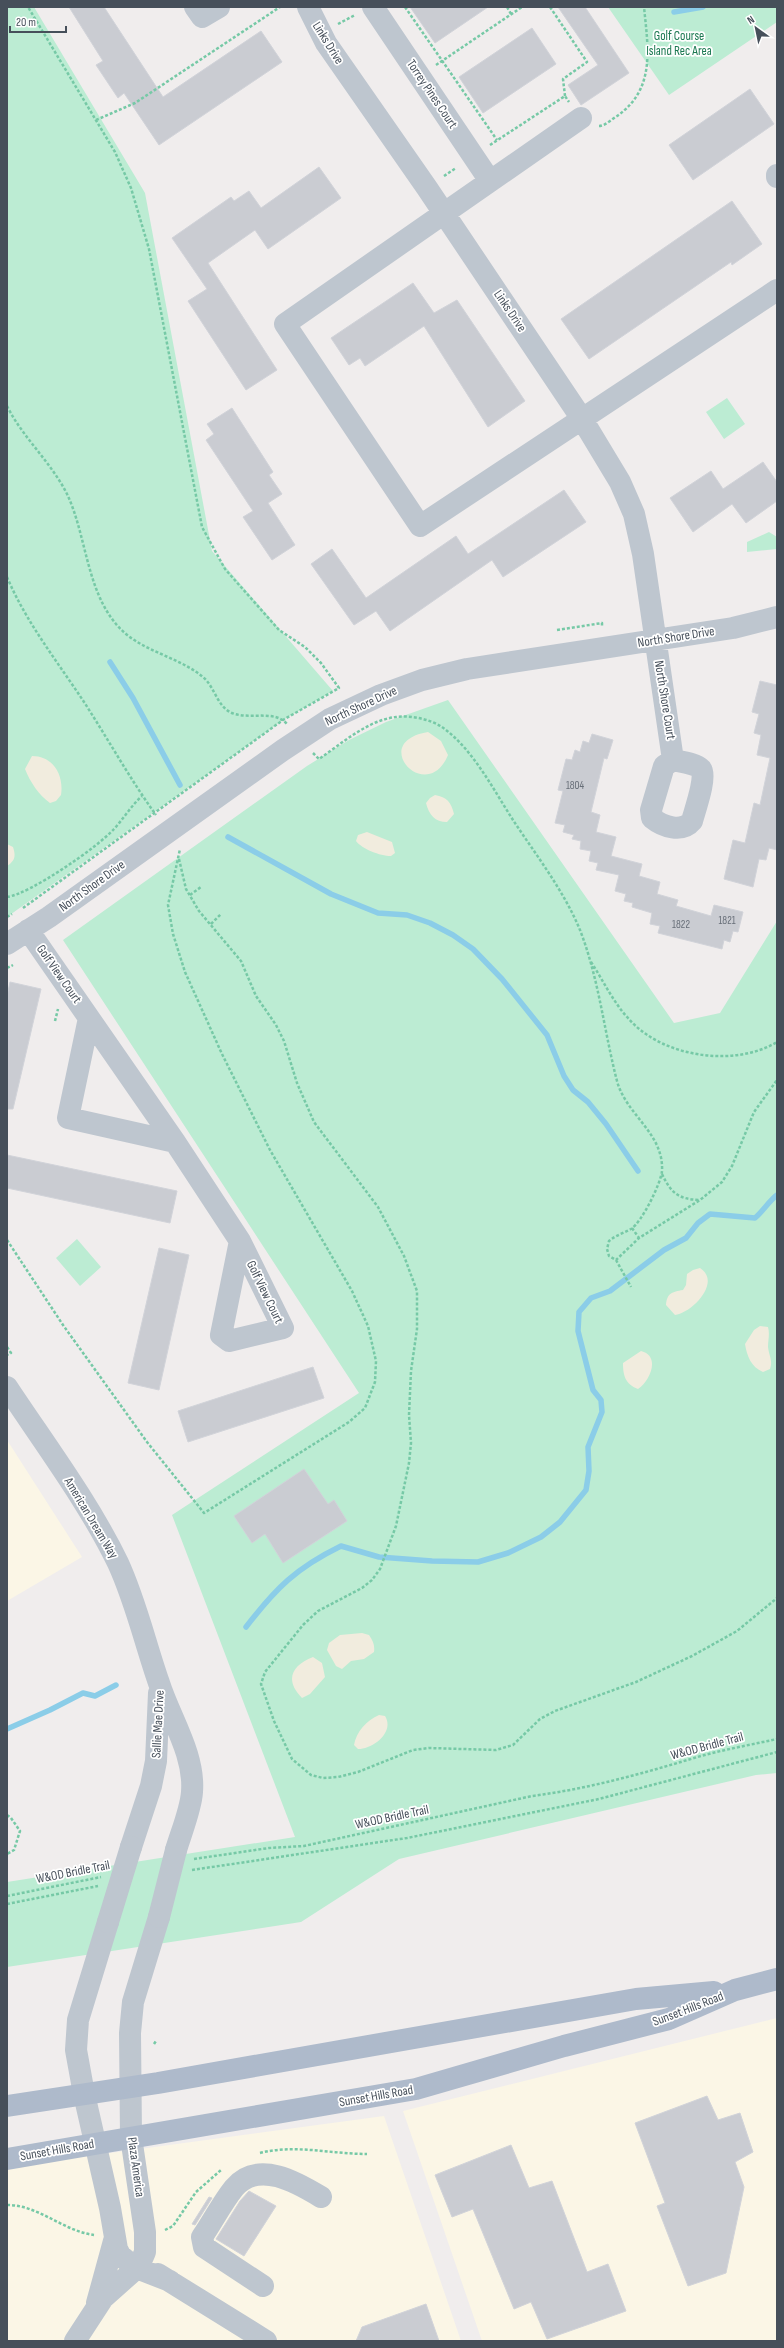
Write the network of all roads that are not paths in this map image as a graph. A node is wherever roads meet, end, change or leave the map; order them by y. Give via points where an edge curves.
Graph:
1 (195, 7) edge
2 (219, 7) edge
3 (308, 7) edge
4 (368, 9) edge
5 (581, 118) dead end
6 (490, 181) junction
7 (444, 214) junction
8 (777, 290) edge
9 (582, 419) junction
10 (777, 617) edge
11 (655, 640) junction
12 (673, 760) dead end
13 (28, 930) junction
14 (7, 944) edge
15 (89, 1018) junction
16 (175, 1142) junction
17 (240, 1241) dead end
18 (7, 1387) edge
19 (159, 1684) junction
20 (777, 1979) edge
21 (735, 1990) junction
22 (129, 2087) junction
23 (84, 2094) junction
24 (7, 2106) edge
25 (131, 2137) junction
26 (96, 2144) junction
27 (7, 2159) edge
28 (321, 2198) dead end
29 (105, 2238) junction
30 (145, 2247) junction
31 (136, 2268) junction
32 (263, 2286) dead end
33 (178, 2287) junction
34 (85, 2325) edge
35 (266, 2341) edge

1 - 2 street via 202,17
3 - 7 street, Links Drive via 320,34
4 - 6 street, Torrey Pines Court via 420,76
5 - 6 street
6 - 7 street
7 - 9 street, Links Drive
7 - 9 street via 285,324 306,357 420,526
8 - 9 street
9 - 11 street, Links Drive via 620,482 634,514 643,554
10 - 11 street, North Shore Drive via 733,628
11 - 12 street, North Shore Court
11 - 13 street, North Shore Drive via 460,671 396,689 361,704 330,719 283,750
13 - 14 street, North Shore Drive
13 - 15 street, Golf View Court
15 - 16 street, Golf View Court
15 - 16 street, Golf View Court via 68,1118
16 - 17 street, Golf View Court
18 - 19 street, American Dream Way via 101,1531 118,1564 137,1610
19 - 22 street, Sallie Mae Drive, bridge via 182,1739 192,1792 185,1855 159,1916 134,2002 130,2033
19 - 23 street, Sallie Mae Drive, bridge via 158,1737 151,1786 78,2020 76,2050
20 - 21 main road, Sunset Hills Road
21 - 22 main road, Sunset Hills Road via 636,1999
21 - 25 main road, Sunset Hills Road via 669,2019 416,2089
22 - 23 main road, Sunset Hills Road
22 - 25 street, Plaza America
23 - 24 main road, Sunset Hills Road
23 - 26 street
25 - 26 main road, Sunset Hills Road
25 - 30 street, Plaza America
26 - 27 main road, Sunset Hills Road
26 - 29 street via 110,2208
28 - 32 street via 294,2180 281,2176 258,2176 244,2180 235,2187 202,2237 204,2247
29 - 31 street
29 - 34 street
30 - 31 street via 143,2258
30 - 33 street, Plaza America via 146,2257 153,2269
31 - 33 street
31 - 34 street via 103,2298
33 - 35 street

